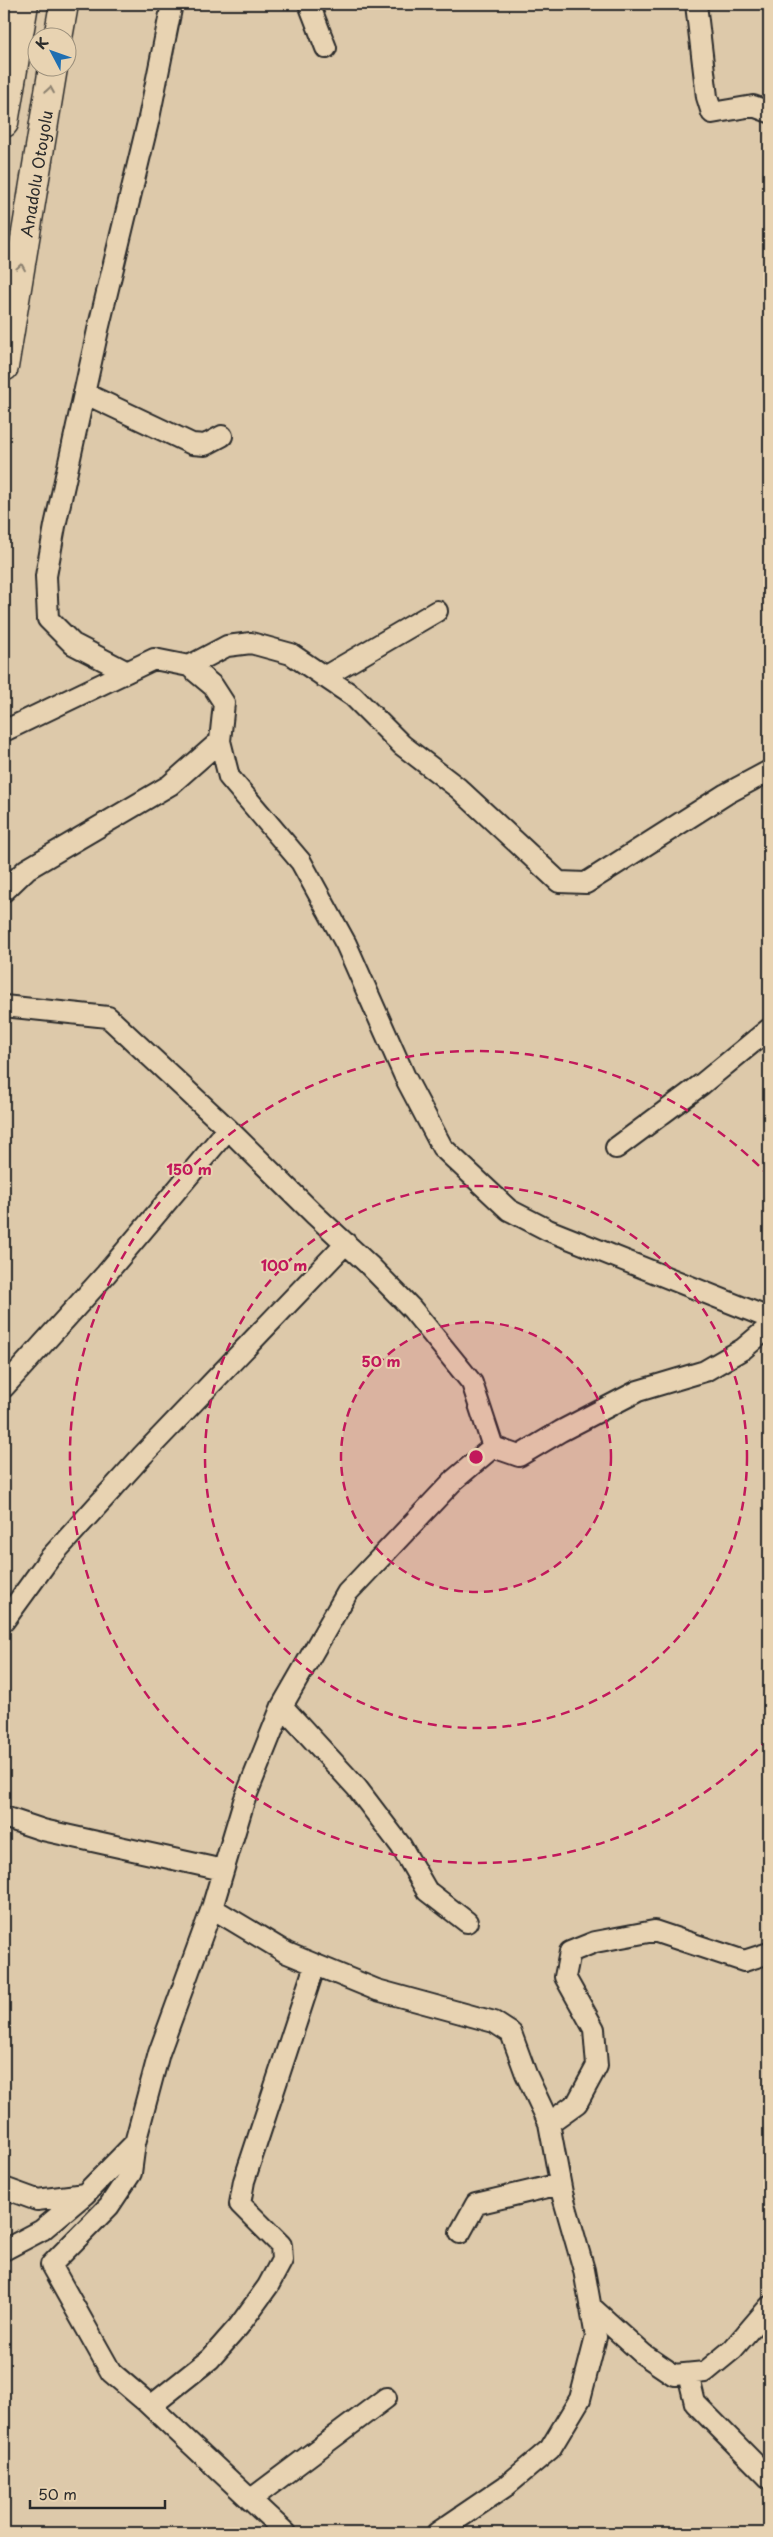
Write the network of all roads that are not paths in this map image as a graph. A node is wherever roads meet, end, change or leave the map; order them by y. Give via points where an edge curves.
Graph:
1 (24, 4) edge
2 (64, 4) edge
3 (172, 4) edge
4 (309, 4) edge
5 (696, 4) edge
6 (60, 28) edge
7 (326, 48) dead end
8 (51, 78) edge
9 (769, 112) edge
10 (4, 123) edge
11 (4, 367) edge
12 (84, 393) junction
13 (222, 436) dead end
14 (437, 611) dead end
15 (190, 666) junction
16 (126, 672) junction
17 (324, 677) junction
18 (4, 730) edge
19 (220, 741) junction
20 (769, 771) edge
21 (4, 891) edge
22 (4, 1006) edge
23 (769, 1029) edge
24 (228, 1129) junction
25 (616, 1148) dead end
26 (346, 1243) junction
27 (769, 1318) edge
28 (769, 1328) edge
29 (4, 1387) edge
30 (493, 1447) junction
31 (4, 1621) edge
32 (282, 1706) junction
33 (4, 1817) edge
34 (223, 1870) junction
35 (212, 1908) junction
36 (467, 1922) dead end
37 (769, 1953) edge
38 (315, 1965) junction
39 (549, 2123) junction
40 (135, 2143) junction
41 (560, 2184) junction
42 (4, 2188) edge
43 (85, 2194) junction
44 (460, 2233) dead end
45 (4, 2250) edge
46 (590, 2306) junction
47 (769, 2307) edge
48 (688, 2374) junction
49 (386, 2398) dead end
50 (151, 2406) junction
51 (769, 2478) edge
52 (250, 2500) junction
53 (286, 2533) edge
54 (437, 2533) edge

1 - 10 highway
2 - 6 highway
3 - 12 street via 149,118
4 - 7 street
5 - 9 street via 707,97 712,113 753,106
11 -> 8 highway, Anadolu Otoyolu
12 - 13 street via 192,444 205,445
12 - 16 street via 46,576 48,619 73,644
14 - 17 street
15 - 16 street via 154,659
15 - 17 street via 227,646 251,643 291,654
15 - 19 street via 213,686 224,703
16 - 18 street
17 - 20 street via 353,696 402,745 458,788 559,882 586,883 726,794
19 - 21 street via 170,785 27,870
19 - 27 street via 229,777 301,862 346,944 405,1077 442,1147 509,1210 548,1230
22 - 24 street via 108,1017
23 - 25 street
24 - 26 street
24 - 29 street via 106,1274
26 - 30 street via 412,1309 472,1383
26 - 31 street via 142,1456 49,1559
28 - 30 street via 743,1349 704,1371 638,1391 519,1456
30 - 32 street via 454,1480 347,1593
32 - 34 street via 244,1801
32 - 36 street via 357,1788 401,1846 427,1891
33 - 34 street via 43,1830
34 - 35 street
35 - 38 street via 287,1953
35 - 40 street via 158,2053
37 - 39 street via 744,1961 654,1931 595,1942 570,1952 565,1977 594,2029 597,2066 577,2103
38 - 39 street via 377,1990 494,2022 511,2034
38 - 50 street via 244,2181 240,2204 281,2246 282,2260 240,2326 210,2359
39 - 41 street
40 - 43 street
40 - 50 street via 131,2173 108,2206 51,2265 111,2372
41 - 44 street via 476,2204
41 - 46 street via 584,2270
42 - 43 street via 37,2200
43 - 45 street via 42,2230
46 - 48 street via 643,2354 674,2375
46 - 54 street via 596,2337 580,2399 550,2449 506,2486
47 - 48 street via 733,2349 705,2372
48 - 51 street via 695,2403
49 - 52 street
50 - 52 street
52 - 53 street

